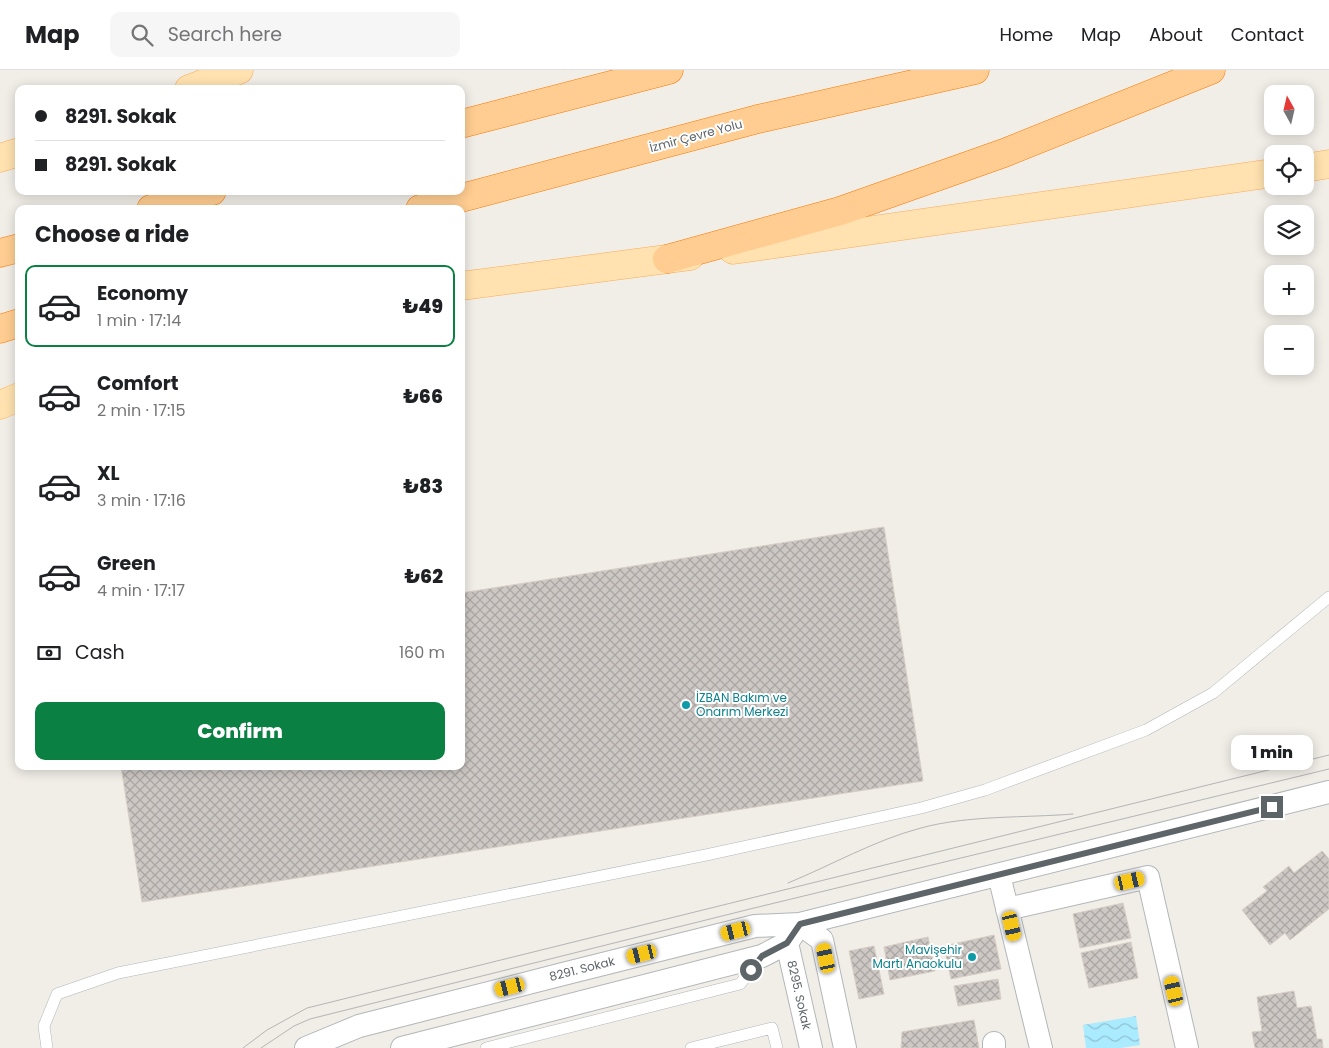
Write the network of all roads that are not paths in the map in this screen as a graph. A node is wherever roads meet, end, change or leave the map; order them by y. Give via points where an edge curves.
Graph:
1 (239, 70) edge
2 (669, 70) edge
3 (975, 70) edge
4 (1211, 70) edge
5 (200, 85) edge
6 (465, 123) edge
7 (15, 149) edge
8 (0, 152) edge
9 (15, 153) edge
10 (0, 158) edge
11 (1329, 164) edge
12 (1314, 166) edge
13 (1264, 174) edge
14 (198, 195) edge
15 (165, 205) edge
16 (435, 205) edge
17 (15, 249) edge
18 (0, 253) edge
19 (667, 259) junction
20 (465, 285) edge
21 (15, 324) edge
22 (0, 329) edge
23 (15, 381) edge
24 (0, 386) edge
25 (15, 399) edge
26 (0, 405) edge
27 (1329, 597) edge
28 (1329, 792) edge
29 (999, 875) junction
30 (1007, 909) junction
31 (800, 924) junction
32 (787, 943) junction
33 (762, 956) junction
34 (47, 1048) edge
35 (306, 1048) edge
36 (402, 1048) edge
37 (486, 1048) edge
38 (690, 1048) edge
39 (777, 1048) edge
40 (811, 1048) edge
41 (845, 1048) edge
42 (1041, 1048) edge
43 (1187, 1048) edge

1 - 5 main road
2 - 6 highway
3 - 16 highway, İzmir Çevre Yolu via 758,120
4 - 19 highway via 1004,153 840,211
7 - 8 main road
9 - 10 main road
11 - 12 main road
13 - 19 main road
14 - 15 highway
17 - 18 highway
19 - 20 main road
21 - 22 highway
23 - 24 main road
25 - 26 main road
27 - 34 lane via 1213,692 1146,730 985,790 921,808 706,855 118,973 57,994 44,1026
28 - 29 street, 8291. Sokak
29 - 30 street
29 - 31 street, 8291. Sokak
30 - 42 street
30 - 43 street via 1148,877
31 - 32 street
31 - 35 street, 8291. Sokak via 755,926 567,973 359,1026
31 - 41 street via 822,940
32 - 33 street
32 - 40 street, 8295. Sokak
33 - 36 street
33 - 37 lane via 740,984
38 - 39 lane via 772,1028

